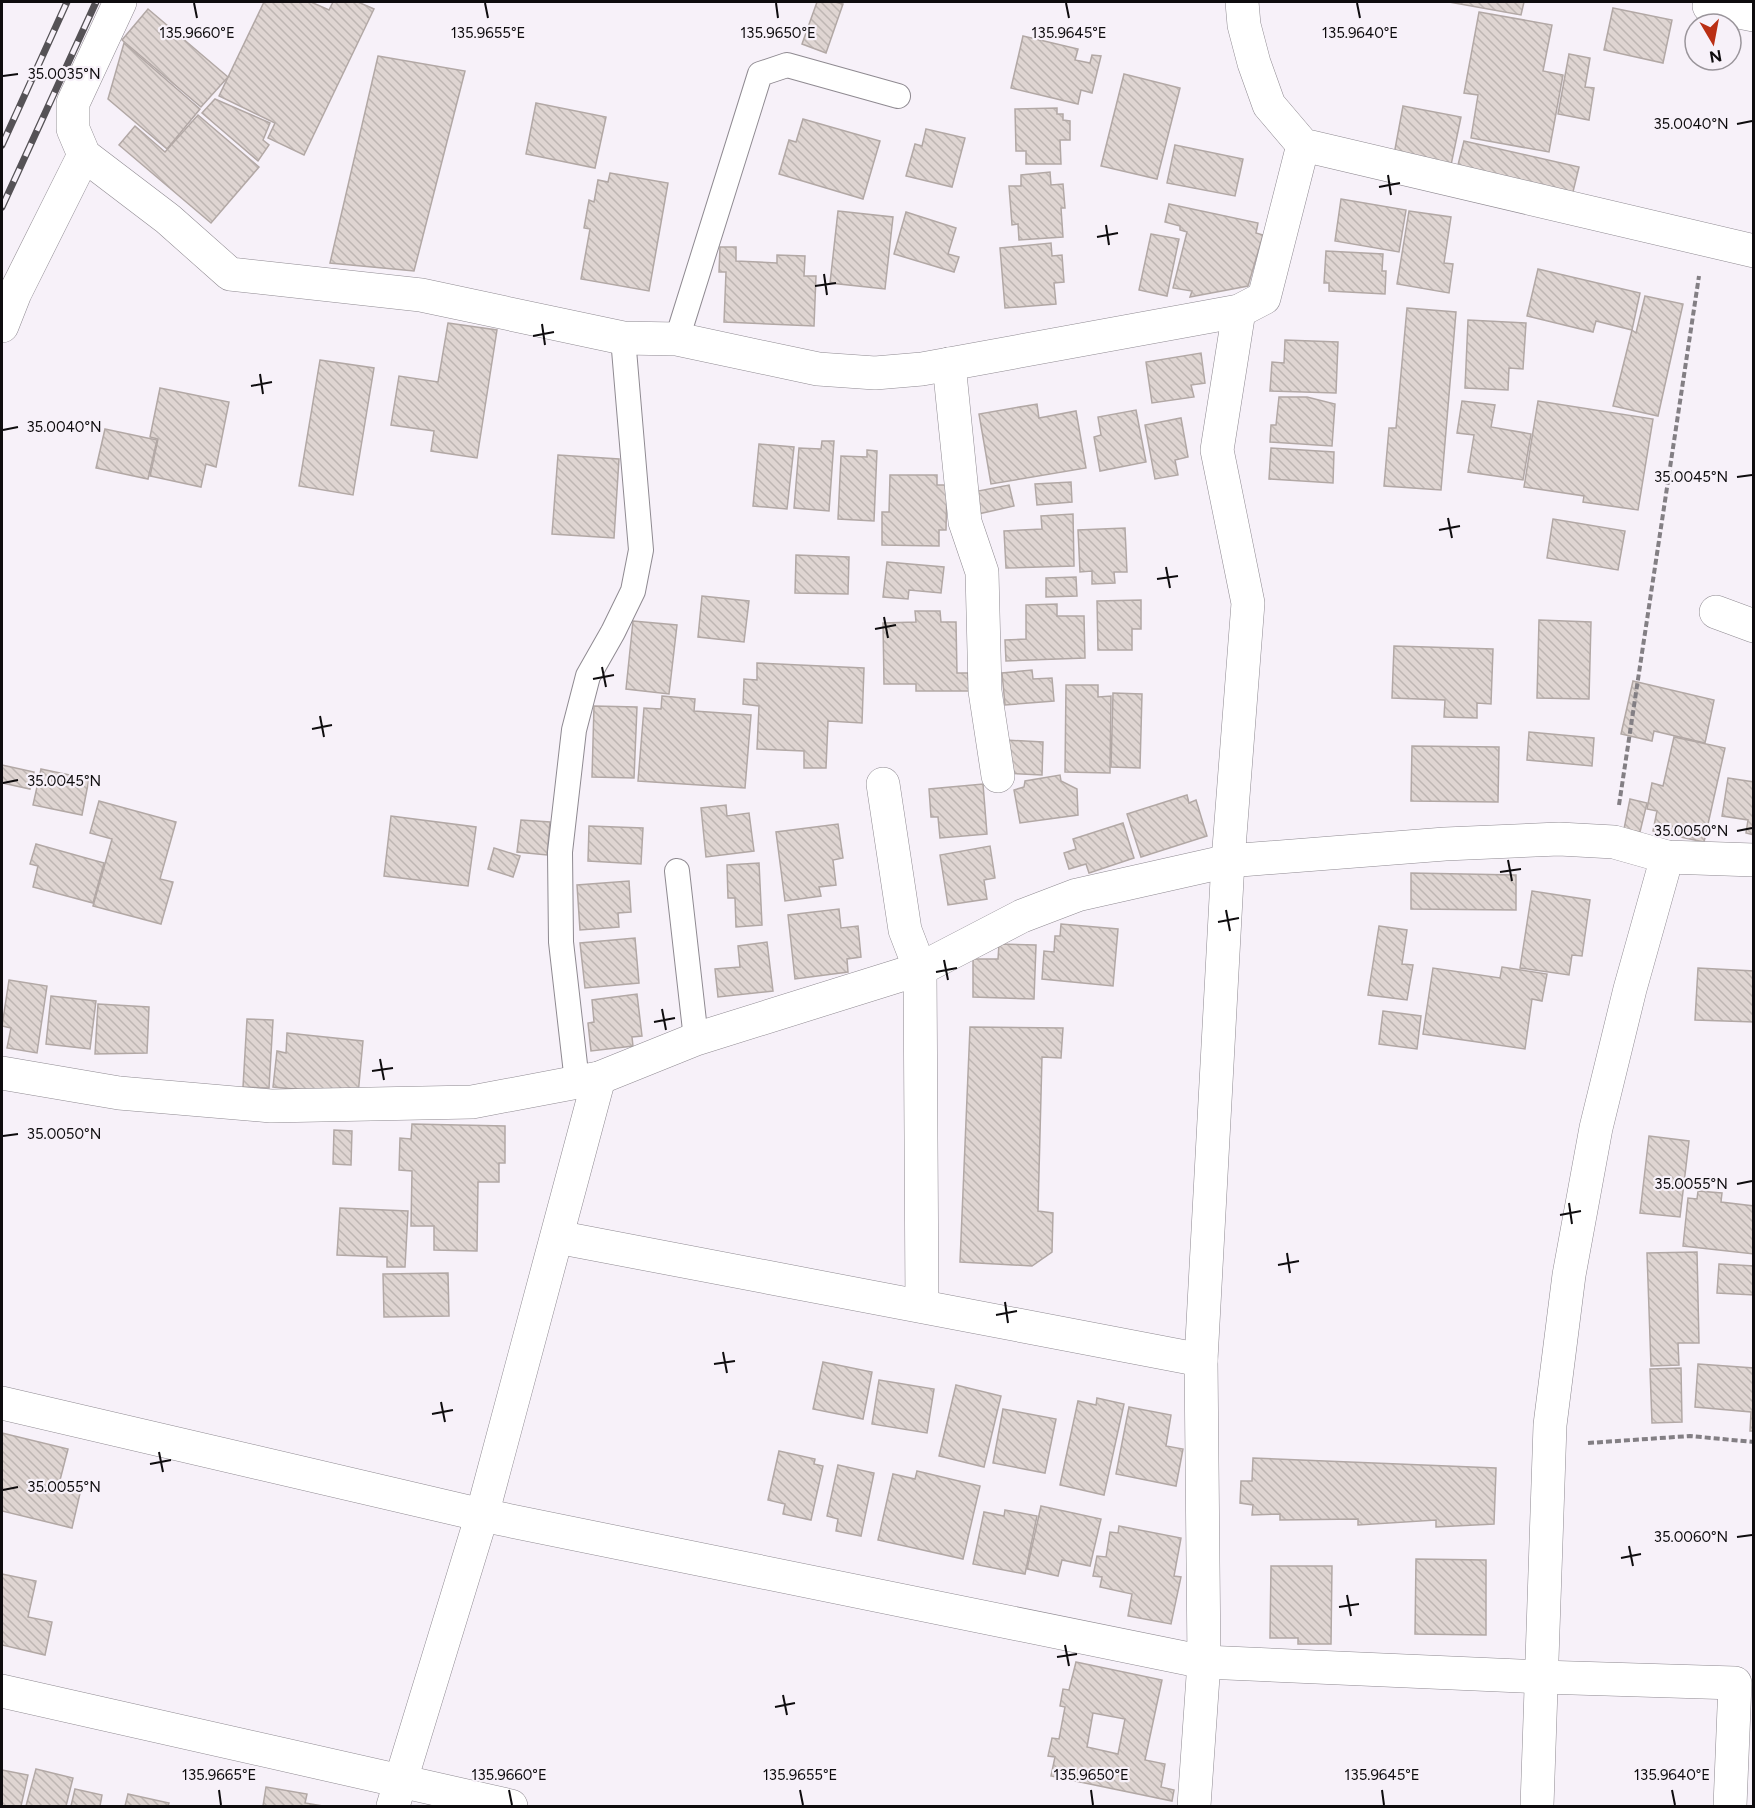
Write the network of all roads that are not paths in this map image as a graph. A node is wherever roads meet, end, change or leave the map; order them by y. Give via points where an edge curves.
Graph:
1 (120, 2) edge
2 (1242, 2) edge
3 (1709, 6) dead end
4 (1754, 15) edge
5 (898, 96) dead end
6 (1303, 145) junction
7 (84, 155) junction
8 (1754, 251) edge
9 (1239, 310) junction
10 (2, 326) edge
11 (622, 338) junction
12 (677, 339) junction
13 (949, 364) junction
14 (1716, 612) dead end
15 (1754, 626) edge
16 (998, 776) dead end
17 (883, 784) dead end
18 (1666, 857) junction
19 (1754, 860) edge
20 (1228, 861) junction
21 (677, 871) dead end
22 (920, 969) junction
23 (696, 1039) junction
24 (2, 1073) edge
25 (588, 1080) junction
26 (556, 1237) junction
27 (922, 1306) junction
28 (1201, 1360) junction
29 (2, 1403) edge
30 (482, 1515) junction
31 (1204, 1662) junction
32 (1541, 1677) junction
33 (2, 1691) edge
34 (397, 1794) edge
35 (511, 1806) edge
36 (1194, 1806) edge
37 (1537, 1806) edge
38 (1730, 1806) edge

1 - 7 street via 73,104 73,129
2 - 6 street via 1244,25 1269,105
3 - 4 street
5 - 12 lane via 787,64 760,74
6 - 8 street
6 - 9 street via 1264,298
7 - 10 street
7 - 11 street via 168,219 230,274 421,295
9 - 13 street
9 - 20 street via 1217,450 1248,603
11 - 12 street
11 - 25 lane via 641,550 633,591 588,676 574,730 560,852 561,942
12 - 13 street via 818,369 875,373
13 - 16 street via 965,522 982,572 985,691
14 - 15 street
17 - 22 street via 905,930
18 - 19 street
18 - 20 street via 1614,842 1559,839
18 - 32 street via 1596,1128 1569,1275 1550,1425
20 - 22 street via 1077,895 1022,916
20 - 28 street
21 - 23 lane
22 - 23 street
22 - 27 street
23 - 25 street
24 - 25 street via 119,1093 271,1106 472,1102
25 - 26 street
26 - 27 street
26 - 30 street
27 - 28 street
28 - 31 street
29 - 30 street
30 - 31 street
30 - 34 street
31 - 32 street
31 - 36 street
32 - 37 street
32 - 38 street via 1735,1683
33 - 34 street
34 - 35 street

